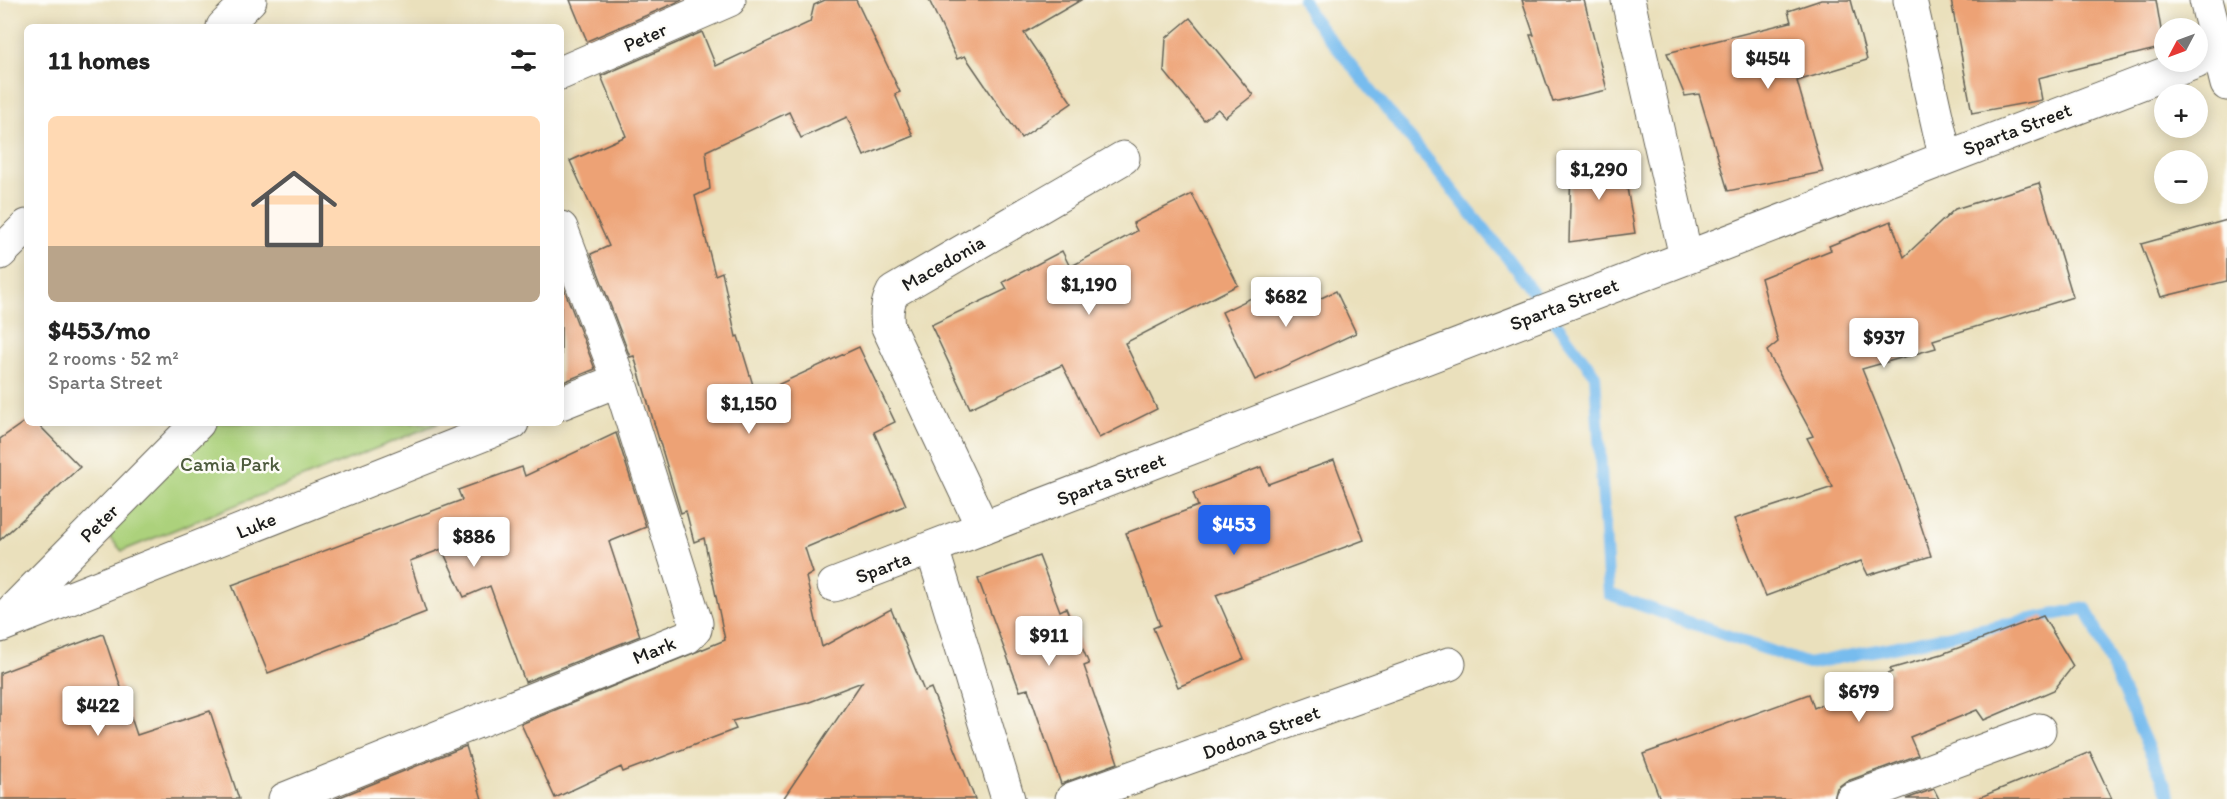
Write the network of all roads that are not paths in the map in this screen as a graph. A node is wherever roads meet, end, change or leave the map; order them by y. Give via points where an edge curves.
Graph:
1 (250, 0) edge
2 (729, 0) edge
3 (1628, 0) edge
4 (1910, 0) edge
5 (2206, 0) edge
6 (226, 24) edge
7 (2213, 62) edge
8 (564, 72) edge
9 (1945, 156) junction
10 (1123, 158) dead end
11 (24, 229) edge
12 (564, 236) edge
13 (0, 253) edge
14 (1686, 257) junction
15 (619, 380) junction
16 (564, 403) edge
17 (195, 426) edge
18 (504, 426) edge
19 (983, 528) junction
20 (932, 548) junction
21 (834, 585) dead end
22 (0, 624) edge
23 (1449, 664) dead end
24 (2039, 730) dead end
25 (285, 799) edge
26 (1008, 799) edge
27 (1072, 799) edge
28 (1852, 799) edge

1 - 6 street
2 - 8 street, Peter
3 - 14 street
4 - 9 street
5 - 7 street
7 - 9 street, Sparta Street
9 - 14 street, Sparta Street
10 - 19 street, Macedonia via 894,292 889,301 888,327
11 - 13 street
12 - 15 street, Mark
14 - 19 street, Sparta Street
15 - 16 street
15 - 25 street, Mark via 696,623 692,633
17 - 22 street, Peter
18 - 22 street, Luke
19 - 20 street, Sparta Street
20 - 21 street, Sparta
20 - 26 street
23 - 27 street, Dodona Street
24 - 28 street

